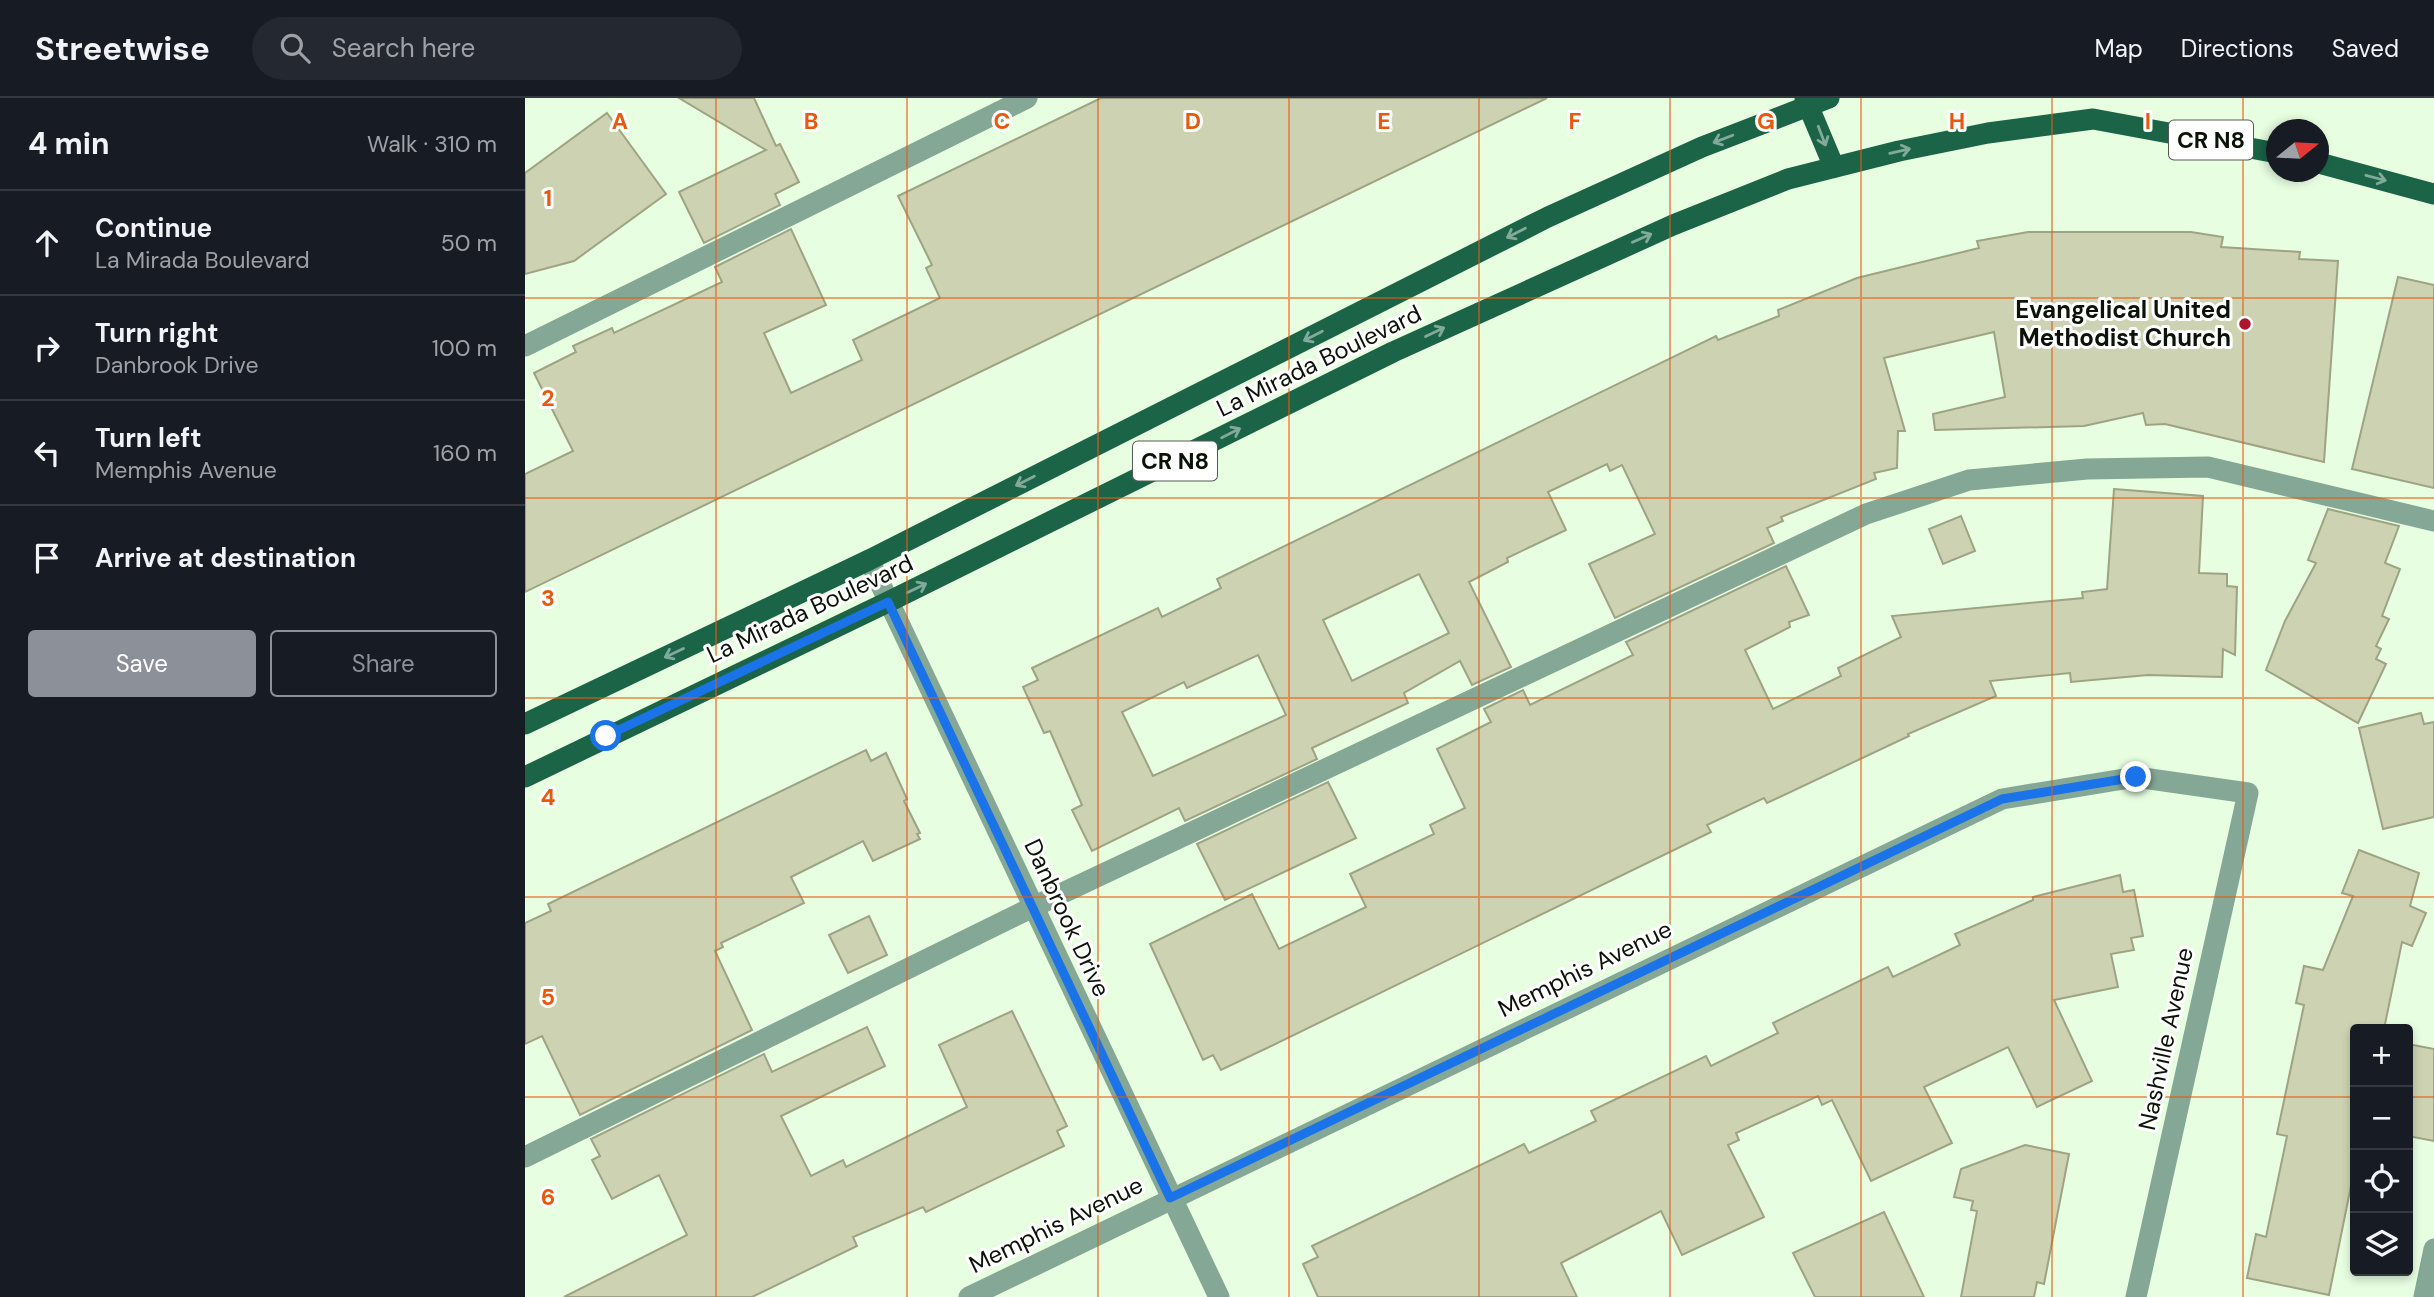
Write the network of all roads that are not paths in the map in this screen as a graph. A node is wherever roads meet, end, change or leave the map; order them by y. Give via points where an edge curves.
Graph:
1 (1027, 98) edge
2 (1815, 101) edge
3 (2266, 151) edge
4 (2329, 166) edge
5 (1834, 167) junction
6 (2434, 194) edge
7 (525, 346) edge
8 (2434, 522) edge
9 (869, 561) junction
10 (888, 602) junction
11 (525, 724) edge
12 (525, 777) edge
13 (2248, 793) joint
14 (1033, 907) junction
15 (525, 1157) edge
16 (1170, 1198) junction
17 (2434, 1249) edge
18 (969, 1297) edge
19 (1219, 1297) edge
20 (2136, 1297) edge
21 (2424, 1297) edge

1 - 7 street
2 -> 5 main road
2 -> 9 main road, La Mirada Boulevard / CR N8 via 1548,217
5 -> 3 main road, La Mirada Boulevard / CR N8 via 1989,133 2092,119
4 -> 6 main road
10 -> 5 main road, La Mirada Boulevard / CR N8 via 1405,346 1672,225 1788,179
8 - 14 street via 2208,467 2087,469 1969,480 1866,514
9 - 10 street, Danbrook Drive
9 -> 11 main road, La Mirada Boulevard / CR N8
10 - 12 main road, La Mirada Boulevard / CR N8
10 - 14 street, Danbrook Drive
13 - 16 street, Memphis Avenue via 2136,777 2002,799
13 - 20 street, Nashville Avenue
14 - 15 street
14 - 16 street, Danbrook Drive
16 - 18 street, Memphis Avenue
16 - 19 street, Danbrook Drive
17 - 21 street

